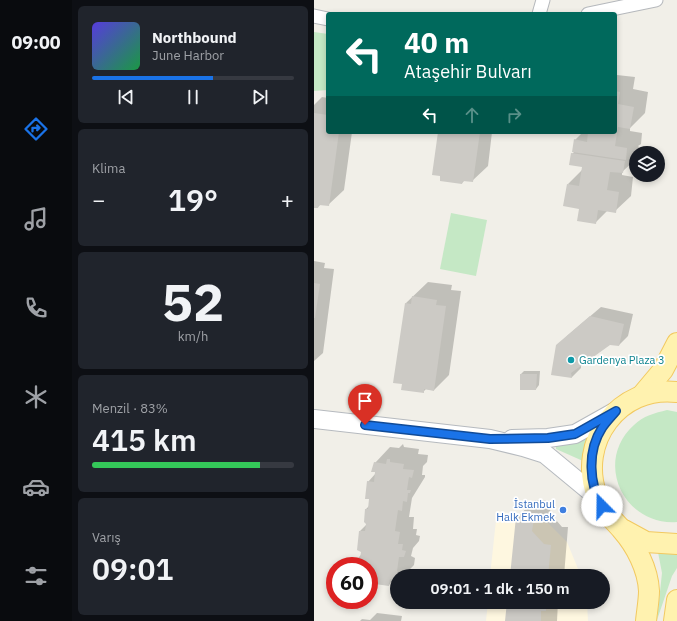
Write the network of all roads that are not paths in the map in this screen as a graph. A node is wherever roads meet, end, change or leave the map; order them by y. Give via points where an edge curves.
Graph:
1 (543, 0) edge
2 (656, 0) edge
3 (540, 12) edge
4 (598, 12) edge
5 (314, 16) edge
6 (326, 19) edge
7 (677, 343) edge
8 (677, 392) edge
9 (642, 395) junction
10 (616, 411) junction
11 (314, 418) edge
12 (490, 439) junction
13 (597, 497) junction
14 (622, 529) junction
15 (677, 544) edge
16 (677, 600) edge
17 (646, 621) edge
18 (674, 621) edge

1 - 3 street
2 - 4 street
5 - 6 street
7 - 9 main road via 663,370
8 - 9 main road
9 - 10 main road
10 - 12 street via 575,434 548,438
10 - 13 main road via 601,430 593,451 592,474
11 - 12 street
12 - 13 street via 545,454
13 - 14 main road via 607,515
14 - 15 main road via 646,542
14 - 17 main road via 636,549 647,581 649,591
16 - 18 main road

